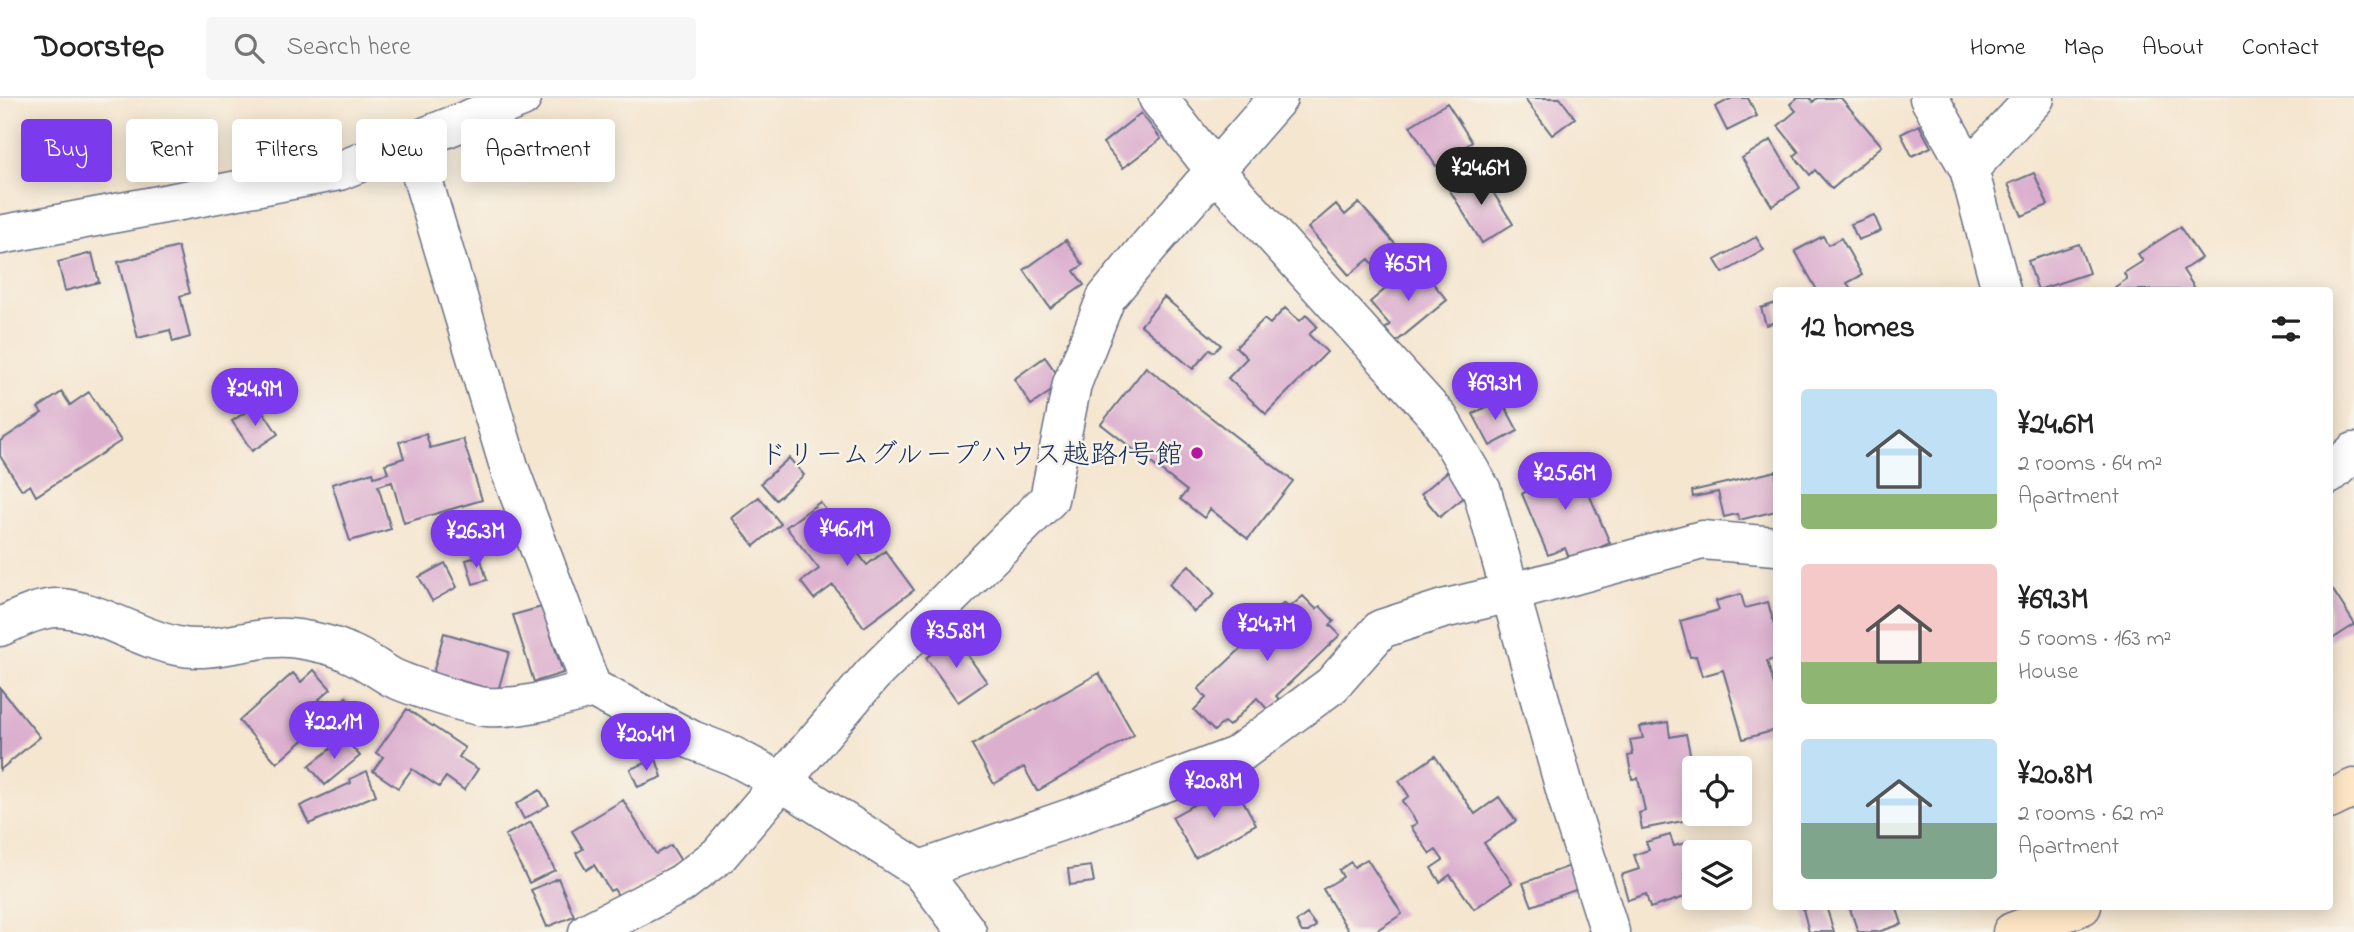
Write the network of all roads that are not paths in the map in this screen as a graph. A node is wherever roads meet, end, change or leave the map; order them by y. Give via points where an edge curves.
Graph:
1 (522, 98) edge
2 (1158, 98) edge
3 (1278, 98) edge
4 (1929, 98) edge
5 (2035, 98) edge
6 (447, 129) edge
7 (356, 165) edge
8 (1969, 169) junction
9 (1216, 172) junction
10 (423, 182) edge
11 (0, 235) edge
12 (2000, 287) edge
13 (2354, 452) edge
14 (2333, 471) edge
15 (1773, 546) edge
16 (1510, 593) junction
17 (0, 627) edge
18 (592, 688) junction
19 (782, 782) junction
20 (2354, 788) edge
21 (2333, 798) edge
22 (920, 870) junction
23 (2071, 910) edge
24 (588, 932) edge
25 (967, 932) edge
26 (1610, 932) edge
27 (2012, 932) edge

1 - 6 street
2 - 9 street
3 - 9 street
4 - 8 street
5 - 8 street
7 - 11 street
8 - 12 street
9 - 16 street via 1439,418 1482,491
9 - 19 street via 1106,298 1072,384 1049,499 872,675
10 - 18 street via 510,470
13 - 14 street
15 - 16 street via 1702,540
16 - 22 street via 1381,629 1332,685 1236,756
16 - 26 street
17 - 18 street via 59,608 176,646 223,648 293,638 350,653 393,678 486,707 524,704
18 - 19 street
19 - 22 street
19 - 24 street via 710,863 681,884
20 - 21 street
22 - 25 street
23 - 27 street

